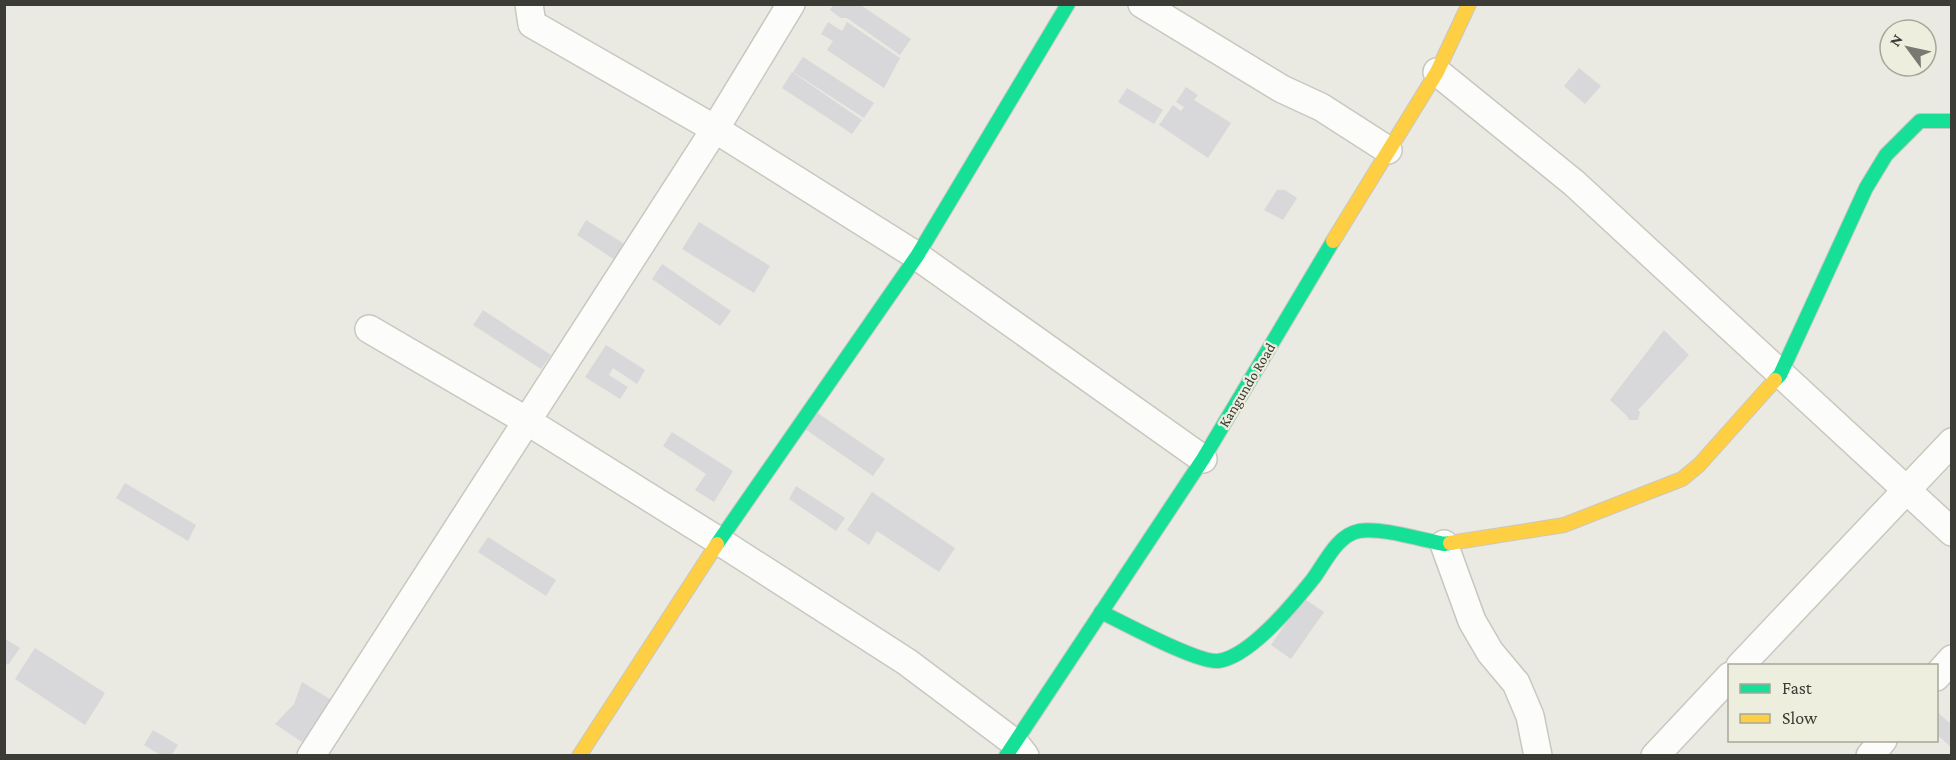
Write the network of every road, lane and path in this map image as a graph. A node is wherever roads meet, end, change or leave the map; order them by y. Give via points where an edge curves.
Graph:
1 (529, 4) edge
2 (791, 4) edge
3 (1068, 4) edge
4 (1142, 4) edge
5 (1469, 4) edge
6 (1437, 72) junction
7 (1952, 121) edge
8 (714, 129) junction
9 (1388, 150) junction
10 (917, 256) junction
11 (369, 328) dead end
12 (1780, 375) junction
13 (527, 421) junction
14 (1952, 442) edge
15 (1203, 459) junction
16 (1905, 490) junction
17 (1952, 532) edge
18 (719, 541) junction
19 (1444, 544) junction
20 (1101, 612) junction
21 (1952, 659) edge
22 (1742, 664) edge
23 (1938, 675) edge
24 (1728, 678) edge
25 (1882, 742) edge
26 (1015, 751) edge
27 (311, 756) edge
28 (579, 756) edge
29 (1538, 756) edge
30 (1655, 756) edge
31 (1870, 756) edge

1 - 8 street via 532,24
2 - 8 street
3 - 10 main road
4 - 9 street
5 - 6 main road, Kangundo Road
6 - 9 main road, Kangundo Road
6 - 12 street via 1574,183
7 - 12 main road via 1920,121 1886,155 1866,188
8 - 10 street
8 - 13 street
9 - 15 main road, Kangundo Road
10 - 15 street
10 - 18 main road
11 - 13 street
12 - 16 street
12 - 19 main road via 1682,479 1564,525
13 - 18 street
13 - 27 street
14 - 16 street
15 - 20 main road, Kangundo Road
16 - 17 street
16 - 22 street
18 - 26 street via 907,662
18 - 28 main road
19 - 20 main road via 1372,530 1345,537 1258,641 1236,656 1217,662 1199,658
19 - 29 street via 1472,621 1490,652 1516,683 1530,716
20 - 26 main road, Kangundo Road
21 - 23 street
24 - 30 street
25 - 31 street

